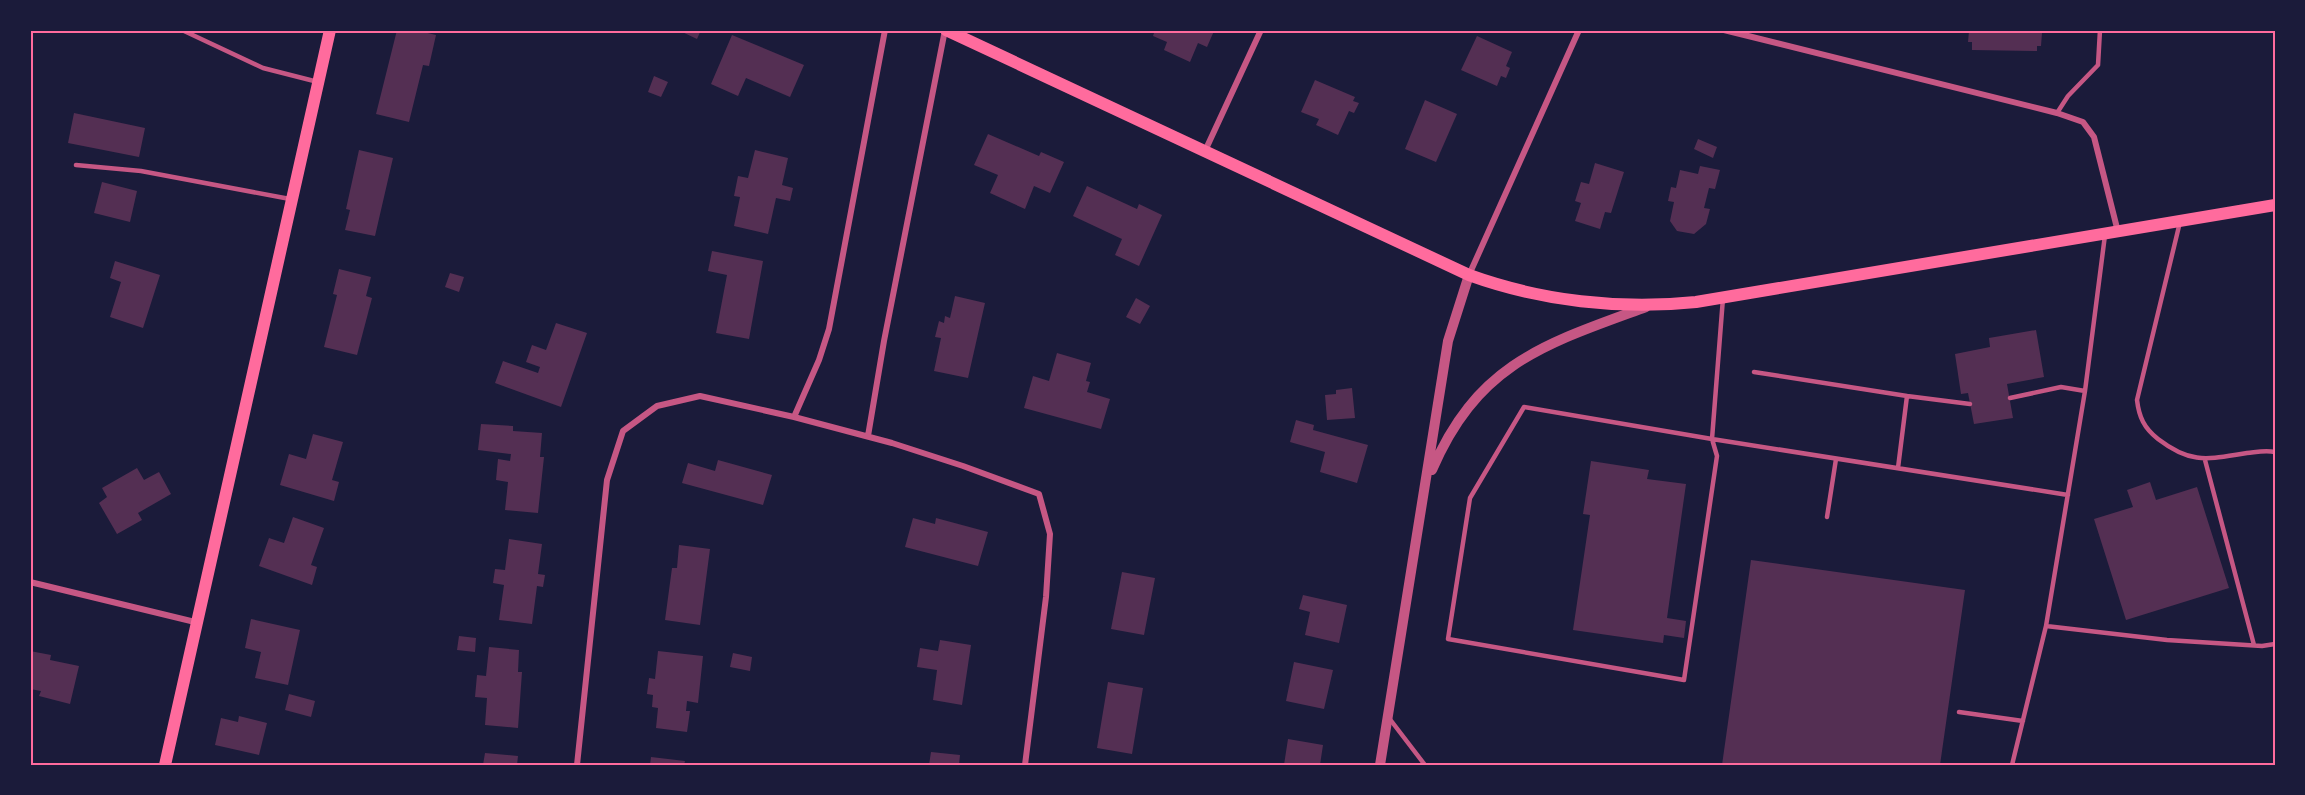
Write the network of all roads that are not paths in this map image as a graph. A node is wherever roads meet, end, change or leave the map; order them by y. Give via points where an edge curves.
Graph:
1 (182, 30) edge
2 (330, 30) edge
3 (885, 30) edge
4 (945, 30) edge
5 (1261, 30) edge
6 (1579, 30) edge
7 (1724, 30) edge
8 (2100, 30) edge
9 (318, 82) junction
10 (2057, 113) junction
11 (1205, 151) junction
12 (76, 165) dead end
13 (291, 199) junction
14 (2275, 205) edge
15 (2180, 222) junction
16 (2118, 232) junction
17 (2105, 235) junction
18 (1469, 274) junction
19 (1723, 298) junction
20 (1649, 305) junction
21 (1754, 372) dead end
22 (2085, 391) junction
23 (1907, 396) junction
24 (2010, 398) dead end
25 (1970, 404) dead end
26 (794, 417) junction
27 (868, 436) junction
28 (1712, 439) junction
29 (2275, 452) edge
30 (1836, 459) junction
31 (2205, 460) junction
32 (1898, 468) junction
33 (1425, 484) junction
34 (2068, 495) junction
35 (1827, 517) dead end
36 (30, 582) edge
37 (195, 622) junction
38 (2046, 626) junction
39 (2275, 644) edge
40 (2254, 645) junction
41 (1959, 712) dead end
42 (1388, 716) junction
43 (2023, 721) junction
44 (165, 765) edge
45 (577, 765) edge
46 (1025, 765) edge
47 (1380, 765) edge
48 (1425, 765) edge
49 (2012, 765) edge

1 - 9 lane via 263,69
2 - 9 main road
3 - 26 street via 829,329
4 - 11 main road
4 - 27 street
5 - 11 street
6 - 18 street
7 - 10 street
8 - 10 lane via 2098,65
9 - 13 main road
10 - 16 street via 2083,122 2094,137
11 - 18 main road
12 - 13 lane via 141,171
13 - 37 main road
14 - 15 main road
15 - 16 main road
15 - 31 lane via 2137,400 2138,411 2147,429 2173,450
16 - 17 main road
17 - 19 main road
17 - 22 lane
18 - 20 main road via 1545,296
18 - 33 street via 1448,341
19 - 20 main road
19 - 28 lane
20 - 33 street via 1562,338 1510,366 1462,413
21 - 23 lane
22 - 24 lane via 2061,387
22 - 34 lane
23 - 25 lane
23 - 32 lane
26 - 27 street
26 - 45 street via 700,396 657,406 623,431 607,480
27 - 46 street via 1039,494 1050,534
28 - 28 lane via 1717,456 1684,680 1448,639 1470,498 1524,407
28 - 30 lane
29 - 31 lane via 2264,450
30 - 32 lane
30 - 35 lane
31 - 40 lane
32 - 34 lane
33 - 42 street
34 - 38 lane
36 - 37 street
37 - 44 main road
38 - 40 lane
38 - 43 lane
39 - 40 lane
41 - 43 lane
42 - 47 street
42 - 48 lane
43 - 49 lane

